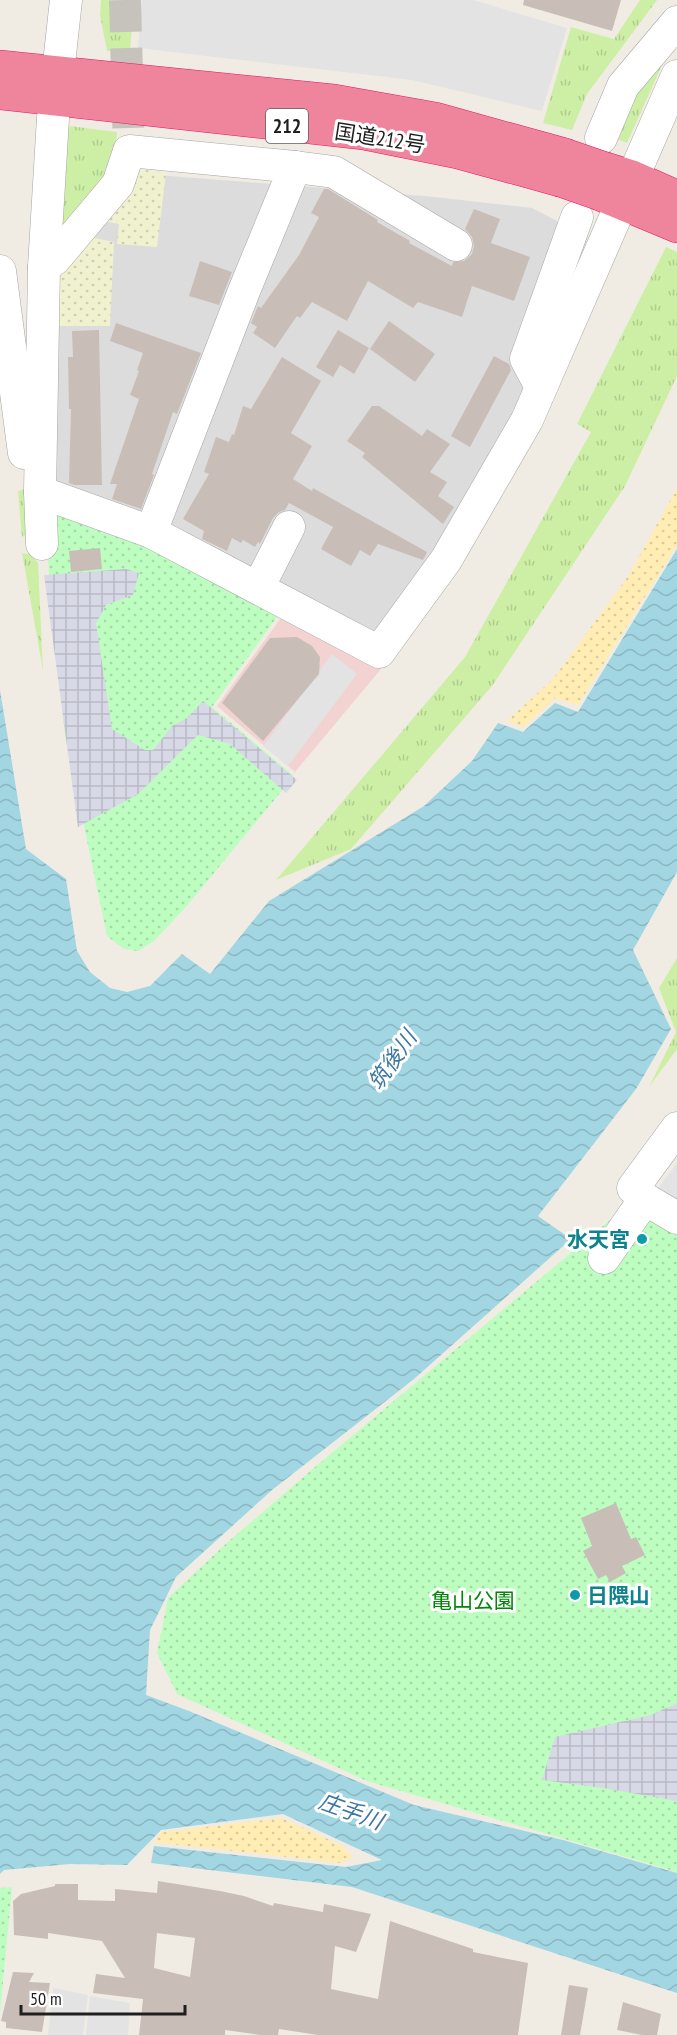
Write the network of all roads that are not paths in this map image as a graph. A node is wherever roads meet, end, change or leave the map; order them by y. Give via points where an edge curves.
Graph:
1 (66, 0) edge
2 (677, 22) edge
3 (677, 76) edge
4 (6, 80) edge
5 (57, 85) junction
6 (295, 167) junction
7 (629, 184) edge
8 (577, 217) dead end
9 (677, 226) edge
10 (456, 245) dead end
11 (44, 267) junction
12 (0, 271) edge
13 (541, 387) junction
14 (40, 502) junction
15 (289, 527) dead end
16 (151, 532) junction
17 (42, 543) dead end
18 (258, 588) junction
19 (677, 1128) edge
20 (645, 1199) junction
21 (677, 1218) edge
22 (604, 1258) dead end

1 - 5 street
2 - 7 street via 623,86
3 - 7 street
4 - 5 highway, 国道212号 / 212
5 - 7 highway, 国道212号 / 212, bridge via 364,133 563,168
5 - 11 street
6 - 10 street via 334,172
6 - 11 street via 129,152 118,184
6 - 16 street
7 - 9 highway, 国道212号 / 212
7 - 13 street
8 - 13 street via 526,358
11 - 14 street
12 - 14 street via 25,460
13 - 18 street via 527,420 446,560 384,658
14 - 16 street
14 - 17 street
15 - 18 street
16 - 18 street
19 - 20 street via 633,1188
20 - 21 street
20 - 22 street

